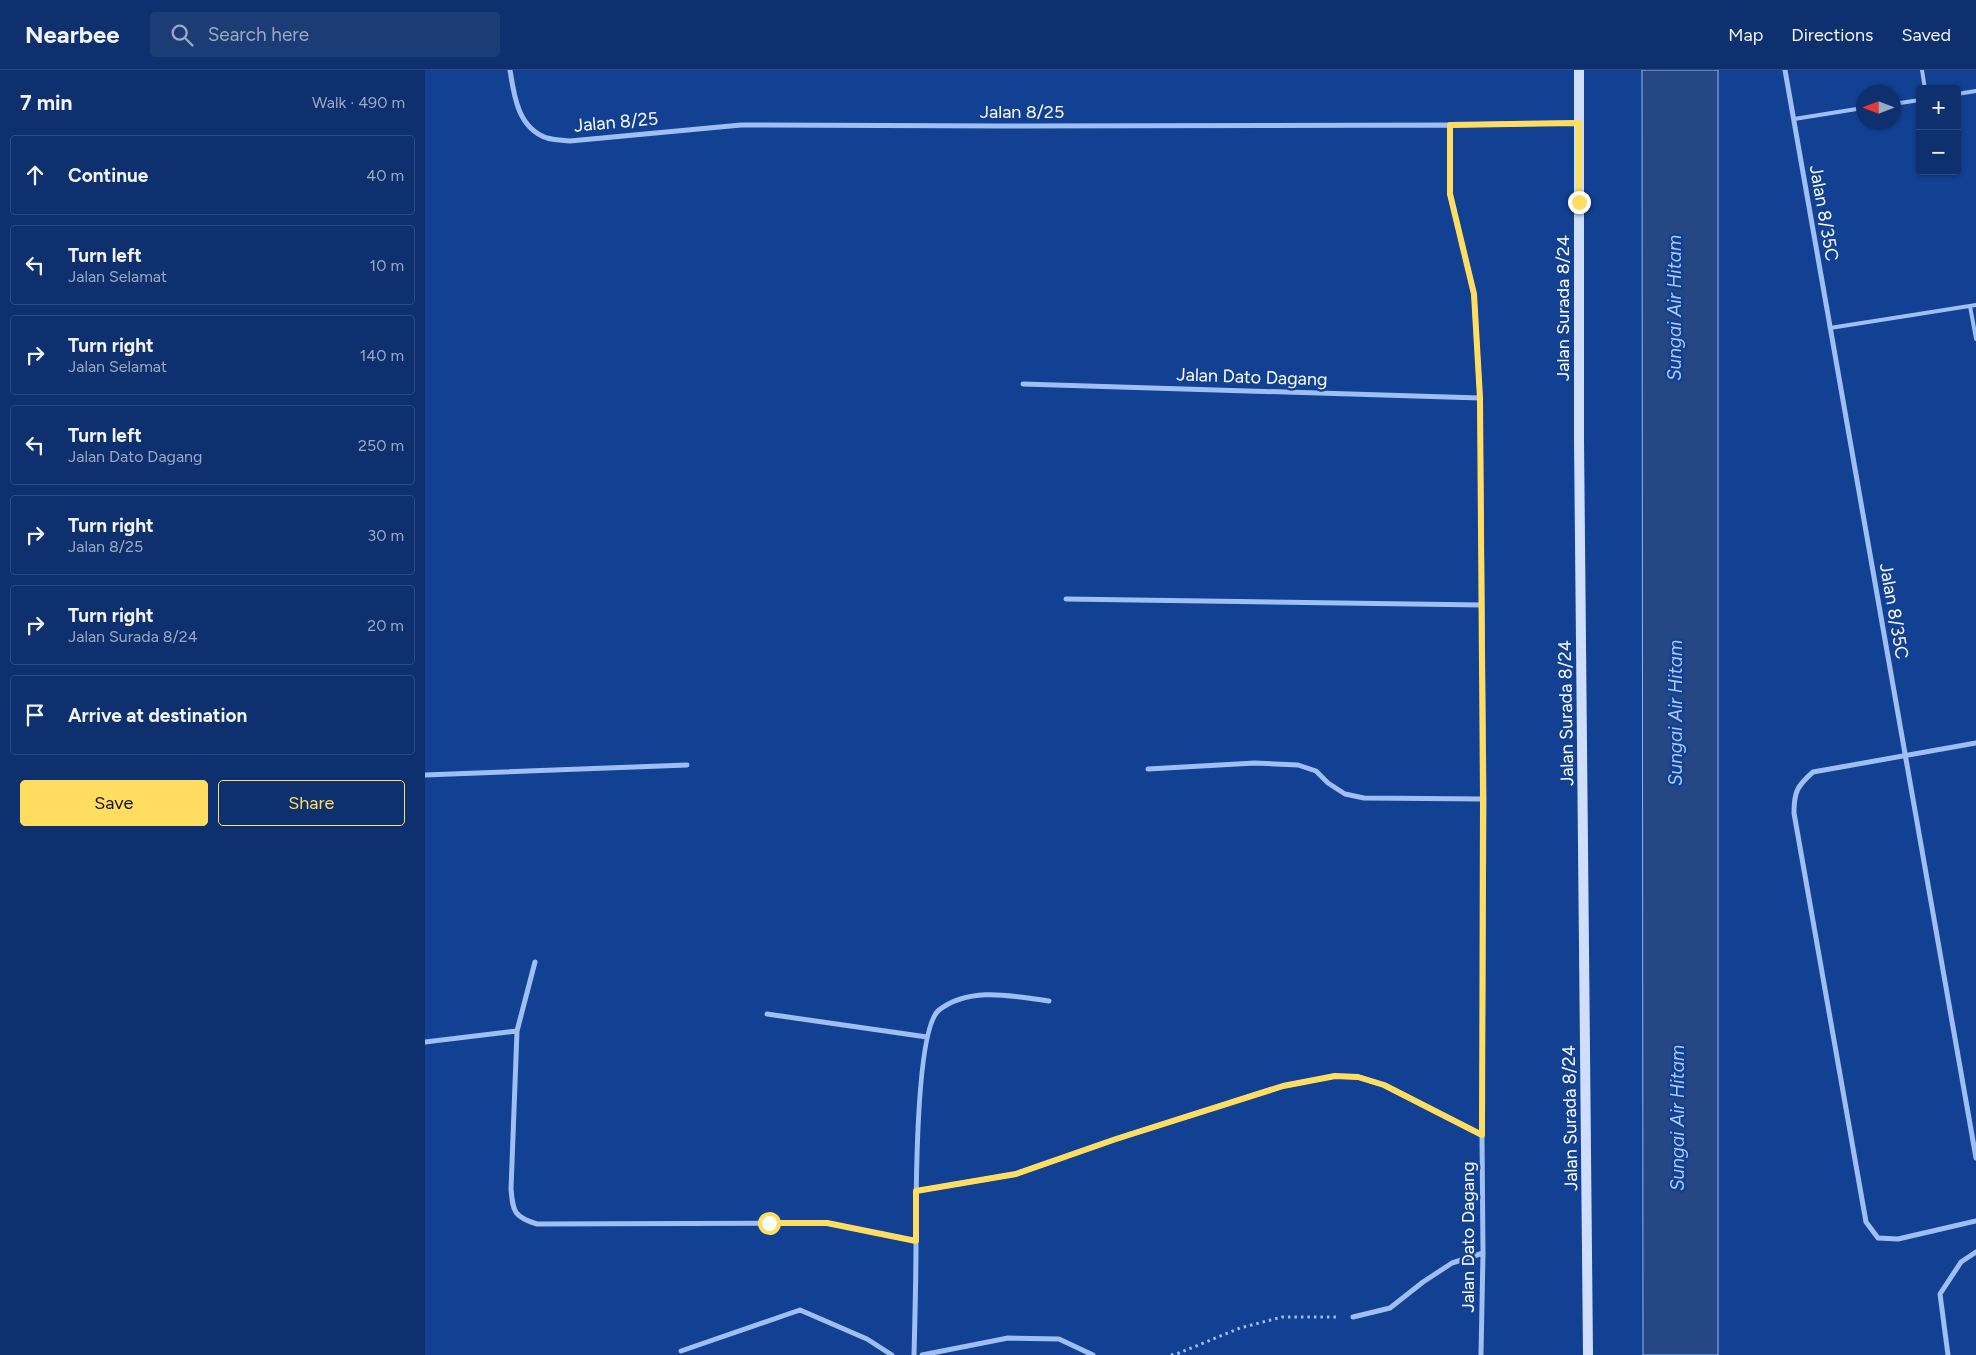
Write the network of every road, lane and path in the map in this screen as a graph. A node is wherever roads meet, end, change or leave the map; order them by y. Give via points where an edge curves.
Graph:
1 (510, 70) edge
2 (1579, 70) edge
3 (1785, 70) edge
4 (1922, 70) edge
5 (1924, 85) edge
6 (1976, 91) edge
7 (1961, 93) edge
8 (1916, 101) edge
9 (1901, 103) edge
10 (1856, 109) edge
11 (1793, 120) junction
12 (1579, 123) junction
13 (1450, 125) junction
14 (1976, 305) edge
15 (1970, 306) junction
16 (1830, 328) junction
17 (1976, 339) edge
18 (1023, 384) dead end
19 (1480, 398) junction
20 (1066, 599) dead end
21 (1482, 605) junction
22 (1976, 743) edge
23 (1905, 756) junction
24 (687, 765) dead end
25 (1148, 769) dead end
26 (425, 775) edge
27 (1483, 799) junction
28 (535, 962) dead end
29 (1049, 1001) dead end
30 (767, 1014) dead end
31 (517, 1031) junction
32 (927, 1037) junction
33 (425, 1042) edge
34 (1482, 1135) junction
35 (1976, 1158) edge
36 (916, 1191) junction
37 (1976, 1221) edge
38 (916, 1241) junction
39 (1976, 1252) edge
40 (1483, 1253) junction
41 (1353, 1317) joint
42 (681, 1351) dead end
43 (892, 1355) edge
44 (914, 1355) edge
45 (921, 1355) edge
46 (1093, 1355) edge
47 (1171, 1355) edge
48 (1481, 1355) edge
49 (1588, 1355) edge
50 (1948, 1355) edge

1 - 13 street, Jalan 8/25 via 513,94 521,115 532,130 548,138 570,141 741,124
2 - 12 street, Jalan Surada 8/24
3 - 11 street, Jalan 8/35C
4 - 5 lane
6 - 7 lane
8 - 9 lane
10 - 11 lane
11 - 16 street, Jalan 8/35C
12 - 13 street, Jalan 8/25
12 - 49 street, Jalan Surada 8/24
13 - 19 street, Jalan Dato Dagang via 1450,194 1474,294
14 - 15 lane
15 - 16 lane
15 - 17 lane
16 - 23 street, Jalan 8/35C
18 - 19 street, Jalan Dato Dagang
19 - 21 street, Jalan Dato Dagang
20 - 21 street
21 - 27 street, Jalan Dato Dagang
22 - 23 street
23 - 35 street, Jalan 8/35C
23 - 37 street via 1813,772 1801,782 1794,796 1794,813 1866,1222 1878,1238 1898,1239
24 - 26 street
25 - 27 street via 1255,763 1298,765 1316,771 1328,784 1345,794 1363,798
27 - 34 street, Jalan Dato Dagang
28 - 31 street
29 - 32 street via 996,994 957,999 937,1012
30 - 32 street
31 - 33 street
31 - 38 street via 511,1189 513,1209 523,1220 537,1224 827,1223
32 - 36 street via 921,1082
34 - 36 street via 1384,1085 1358,1077 1335,1076 1283,1086 1016,1174
34 - 40 street, Jalan Dato Dagang
36 - 38 street
38 - 44 street
39 - 50 street via 1961,1262 1940,1294
40 - 41 street via 1452,1263 1390,1308
40 - 48 street, Jalan Dato Dagang
41 - 47 path via 1282,1317 1240,1328
42 - 43 street via 800,1310 867,1339
45 - 46 street via 1008,1338 1059,1339

